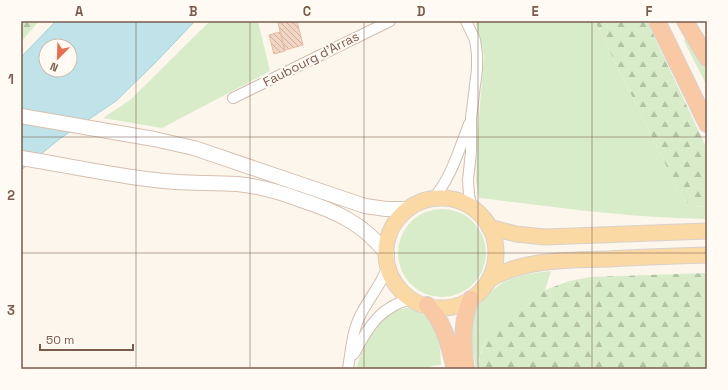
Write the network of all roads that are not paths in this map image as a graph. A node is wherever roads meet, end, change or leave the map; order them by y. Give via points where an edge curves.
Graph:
1 (390, 21) edge
2 (466, 21) edge
3 (657, 21) edge
4 (667, 21) edge
5 (685, 21) edge
6 (707, 58) edge
7 (233, 98) dead end
8 (707, 104) edge
9 (21, 116) edge
10 (471, 118) junction
11 (707, 124) edge
12 (21, 158) edge
13 (433, 199) junction
14 (472, 208) junction
15 (409, 209) junction
16 (489, 227) junction
17 (707, 230) edge
18 (707, 254) edge
19 (388, 260) junction
20 (489, 280) junction
21 (471, 298) junction
22 (420, 302) junction
23 (349, 366) edge
24 (455, 369) edge
25 (466, 369) edge

1 - 7 street, Faubourg d'Arras
2 - 10 street via 475,40 477,54
3 - 11 highway
4 - 8 highway
5 - 6 highway
9 - 15 main road via 120,132 203,150 364,206
10 - 13 street via 447,178
10 - 14 street via 468,180
12 - 19 main road via 148,180 238,184 274,191 340,214 368,233
13 - 14 main road via 456,200
13 - 15 main road
14 - 16 main road
15 - 19 main road via 392,229 388,243
16 - 17 main road via 516,234 545,237
16 - 20 main road via 494,237 496,254
18 - 20 main road via 545,263 511,269
19 - 22 main road via 397,285 404,293
19 - 23 street via 382,282 358,321
20 - 21 main road
21 - 22 main road via 447,307
21 - 25 highway via 464,325
22 - 23 street via 393,305 377,318 364,335
22 - 24 highway via 434,313 444,329

